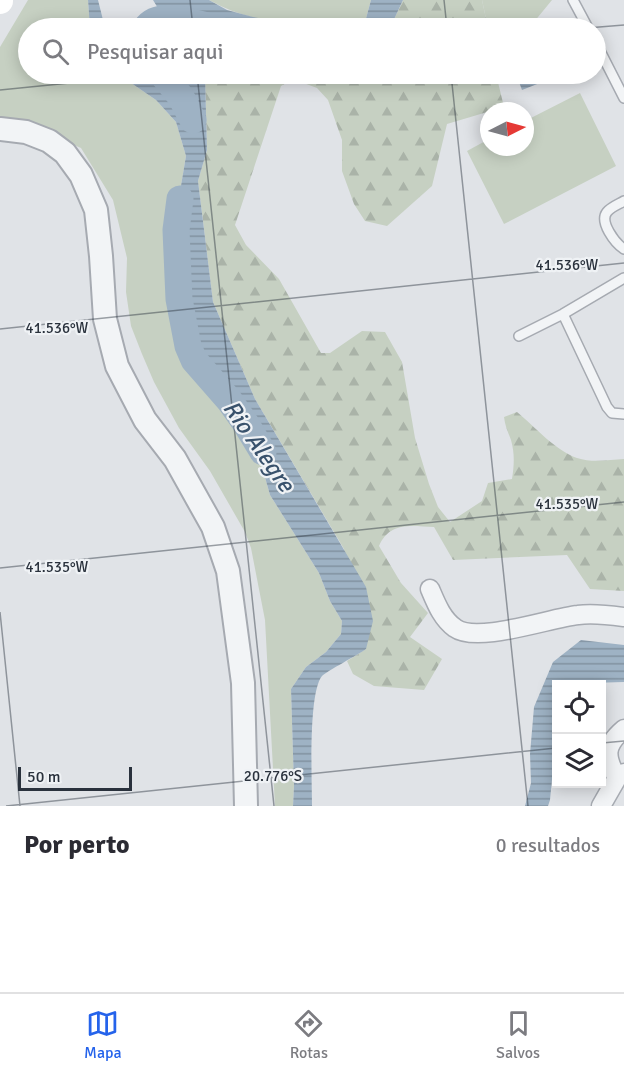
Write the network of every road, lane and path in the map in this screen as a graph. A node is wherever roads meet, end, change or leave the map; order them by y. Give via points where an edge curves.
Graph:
1 (573, 0) edge
2 (583, 18) edge
3 (606, 63) edge
4 (624, 98) edge
5 (0, 129) edge
6 (624, 201) edge
7 (624, 249) edge
8 (624, 278) edge
9 (563, 314) junction
10 (519, 336) dead end
11 (624, 414) edge
12 (429, 589) dead end
13 (624, 617) edge
14 (624, 729) edge
15 (621, 776) edge
16 (246, 806) edge
17 (601, 806) edge

1 - 2 lane
3 - 4 lane
5 - 16 street via 26,132 49,141 65,153 81,176 96,210 105,320 117,366 145,420 175,459 213,527 228,571 243,683
6 - 7 lane via 609,209 604,220
8 - 9 lane
9 - 10 lane
9 - 11 lane via 607,407 612,413
12 - 13 street via 448,622 463,632 506,630 577,615
14 - 15 street via 612,739 608,751 610,765
15 - 17 street

